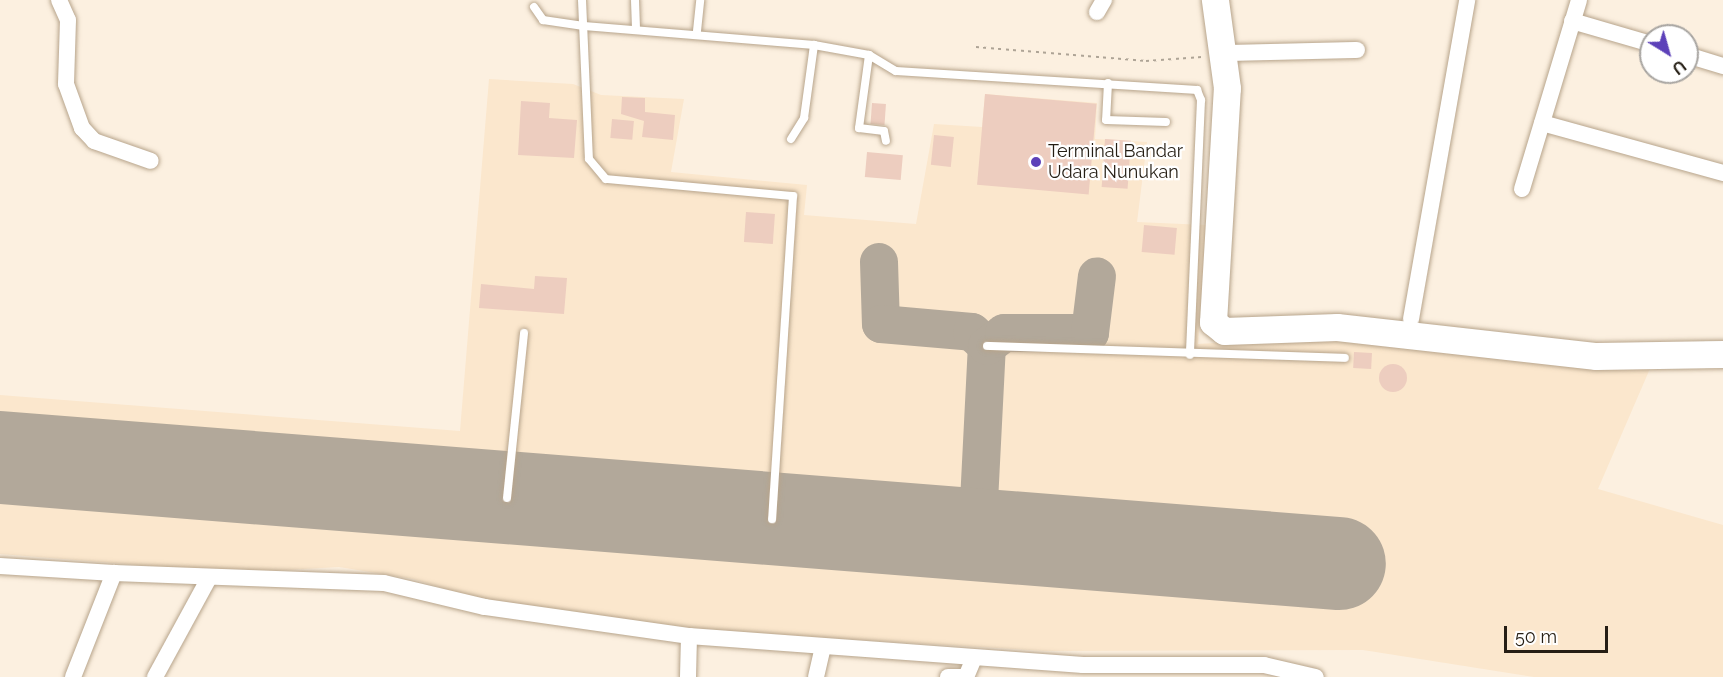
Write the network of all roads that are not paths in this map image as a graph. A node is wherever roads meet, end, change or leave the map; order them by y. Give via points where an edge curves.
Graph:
1 (59, 0) edge
2 (582, 0) edge
3 (635, 0) edge
4 (700, 0) edge
5 (1215, 0) edge
6 (1467, 0) edge
7 (1579, 0) edge
8 (534, 7) dead end
9 (1572, 21) junction
10 (584, 26) junction
11 (636, 27) junction
12 (697, 32) junction
13 (1639, 41) edge
14 (814, 45) junction
15 (1357, 50) dead end
16 (1226, 54) junction
17 (869, 55) junction
18 (1699, 59) edge
19 (1723, 66) edge
20 (1108, 83) junction
21 (1166, 122) dead end
22 (1542, 123) junction
23 (791, 139) dead end
24 (886, 141) dead end
25 (151, 161) dead end
26 (1723, 173) edge
27 (1521, 189) dead end
28 (1206, 217) junction
29 (1411, 320) junction
30 (1213, 322) junction
31 (524, 333) dead end
32 (1723, 339) edge
33 (987, 346) dead end
34 (1723, 354) edge
35 (1190, 355) junction
36 (1345, 358) dead end
37 (507, 498) dead end
38 (772, 519) dead end
39 (0, 566) edge
40 (114, 573) junction
41 (209, 578) junction
42 (688, 636) junction
43 (823, 647) junction
44 (974, 658) junction
45 (1087, 671) edge
46 (1139, 671) edge
47 (73, 677) edge
48 (155, 677) edge
49 (688, 677) edge
50 (816, 677) edge
51 (948, 677) edge
52 (961, 677) edge
53 (966, 677) edge
54 (1316, 677) edge

1 - 25 street via 68,20 66,84 82,128 94,141
2 - 10 lane
3 - 11 lane
4 - 12 lane
5 - 16 highway
6 - 29 street
7 - 9 street
8 - 10 lane via 543,20
9 - 13 street
9 - 22 street
10 - 11 lane
10 - 38 lane via 589,159 606,179 793,196
11 - 12 lane
12 - 14 lane
14 - 17 lane
14 - 23 lane via 804,118
15 - 16 street
16 - 28 highway
17 - 20 lane via 896,71
17 - 24 lane via 860,128 884,131
18 - 19 street
20 - 21 lane via 1106,120
20 - 28 lane via 1197,90 1202,100
22 - 26 street
22 - 27 street
28 - 30 highway
28 - 35 lane
29 - 30 highway via 1337,312
29 - 32 highway via 1581,340
30 - 34 highway via 1224,331 1337,327 1596,356
31 - 37 lane
33 - 35 lane
35 - 36 lane
39 - 40 street
40 - 41 street
40 - 47 street
41 - 42 street via 384,584 485,607
41 - 48 street
42 - 43 street
42 - 49 street
43 - 44 street
43 - 50 street
44 - 45 street
44 - 53 street
45 - 46 street
46 - 54 street via 1264,665
51 - 52 street

